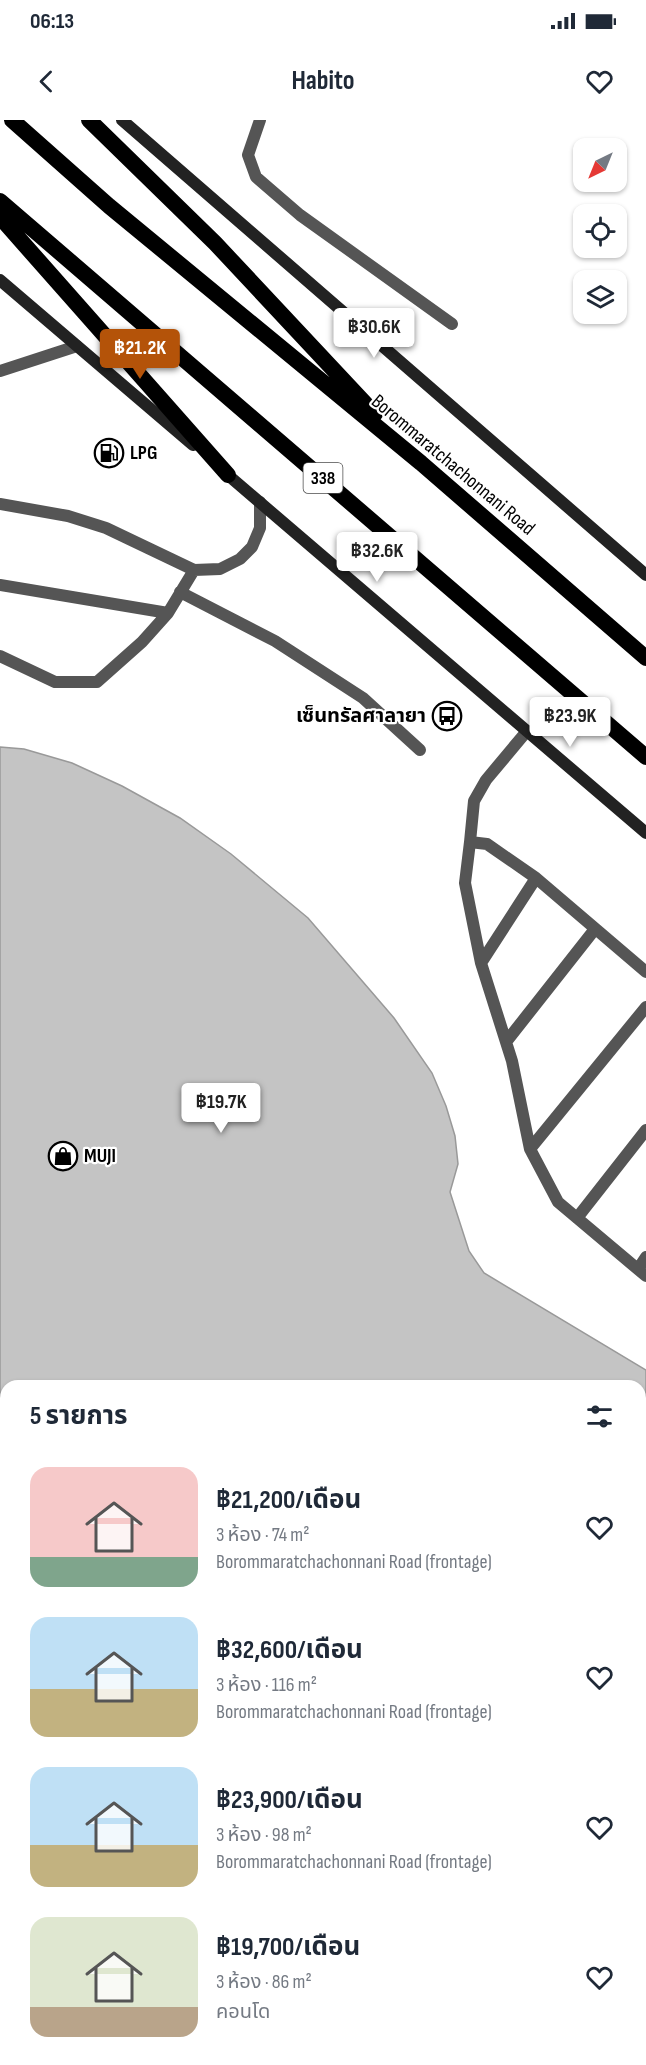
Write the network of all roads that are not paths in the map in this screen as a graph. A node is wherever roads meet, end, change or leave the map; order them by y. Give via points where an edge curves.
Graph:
1 (12, 120) edge
2 (89, 120) edge
3 (122, 120) edge
4 (260, 120) edge
5 (0, 201) edge
6 (0, 217) edge
7 (0, 280) edge
8 (452, 324) dead end
9 (77, 346) junction
10 (0, 371) edge
11 (421, 463) junction
12 (228, 475) junction
13 (260, 502) junction
14 (0, 504) edge
15 (194, 570) junction
16 (646, 575) edge
17 (0, 585) edge
18 (180, 592) junction
19 (168, 613) junction
20 (0, 656) edge
21 (646, 657) edge
22 (527, 731) junction
23 (420, 750) dead end
24 (646, 757) edge
25 (646, 833) edge
26 (470, 842) junction
27 (536, 878) junction
28 (595, 929) junction
29 (481, 963) junction
30 (646, 972) edge
31 (646, 1006) edge
32 (506, 1042) junction
33 (646, 1130) edge
34 (530, 1149) junction
35 (577, 1218) junction
36 (646, 1257) edge
37 (642, 1272) edge

1 - 11 highway, Borommaratchachonnani Road via 109,206
2 - 11 highway via 215,243
3 - 16 main road
4 - 8 street via 248,155 256,177 300,215
5 - 24 highway, 338
6 - 12 highway
7 - 9 main road
9 - 10 street
9 - 12 main road
11 - 21 highway, Borommaratchachonnani Road
12 - 13 main road
13 - 15 street via 260,528 252,547 240,560 220,569
13 - 22 main road
14 - 15 street via 68,516 106,528
15 - 18 street
17 - 19 street
18 - 19 street
18 - 23 street via 275,641 353,692
19 - 20 street via 97,682 55,682
22 - 25 main road
22 - 26 street via 486,780 474,801
26 - 27 street via 487,844
26 - 29 street via 465,884
27 - 28 street
27 - 29 street
28 - 30 street
28 - 32 street
29 - 32 street
31 - 34 street
32 - 34 street
33 - 35 street
34 - 35 street via 558,1202
35 - 37 street
36 - 37 street

